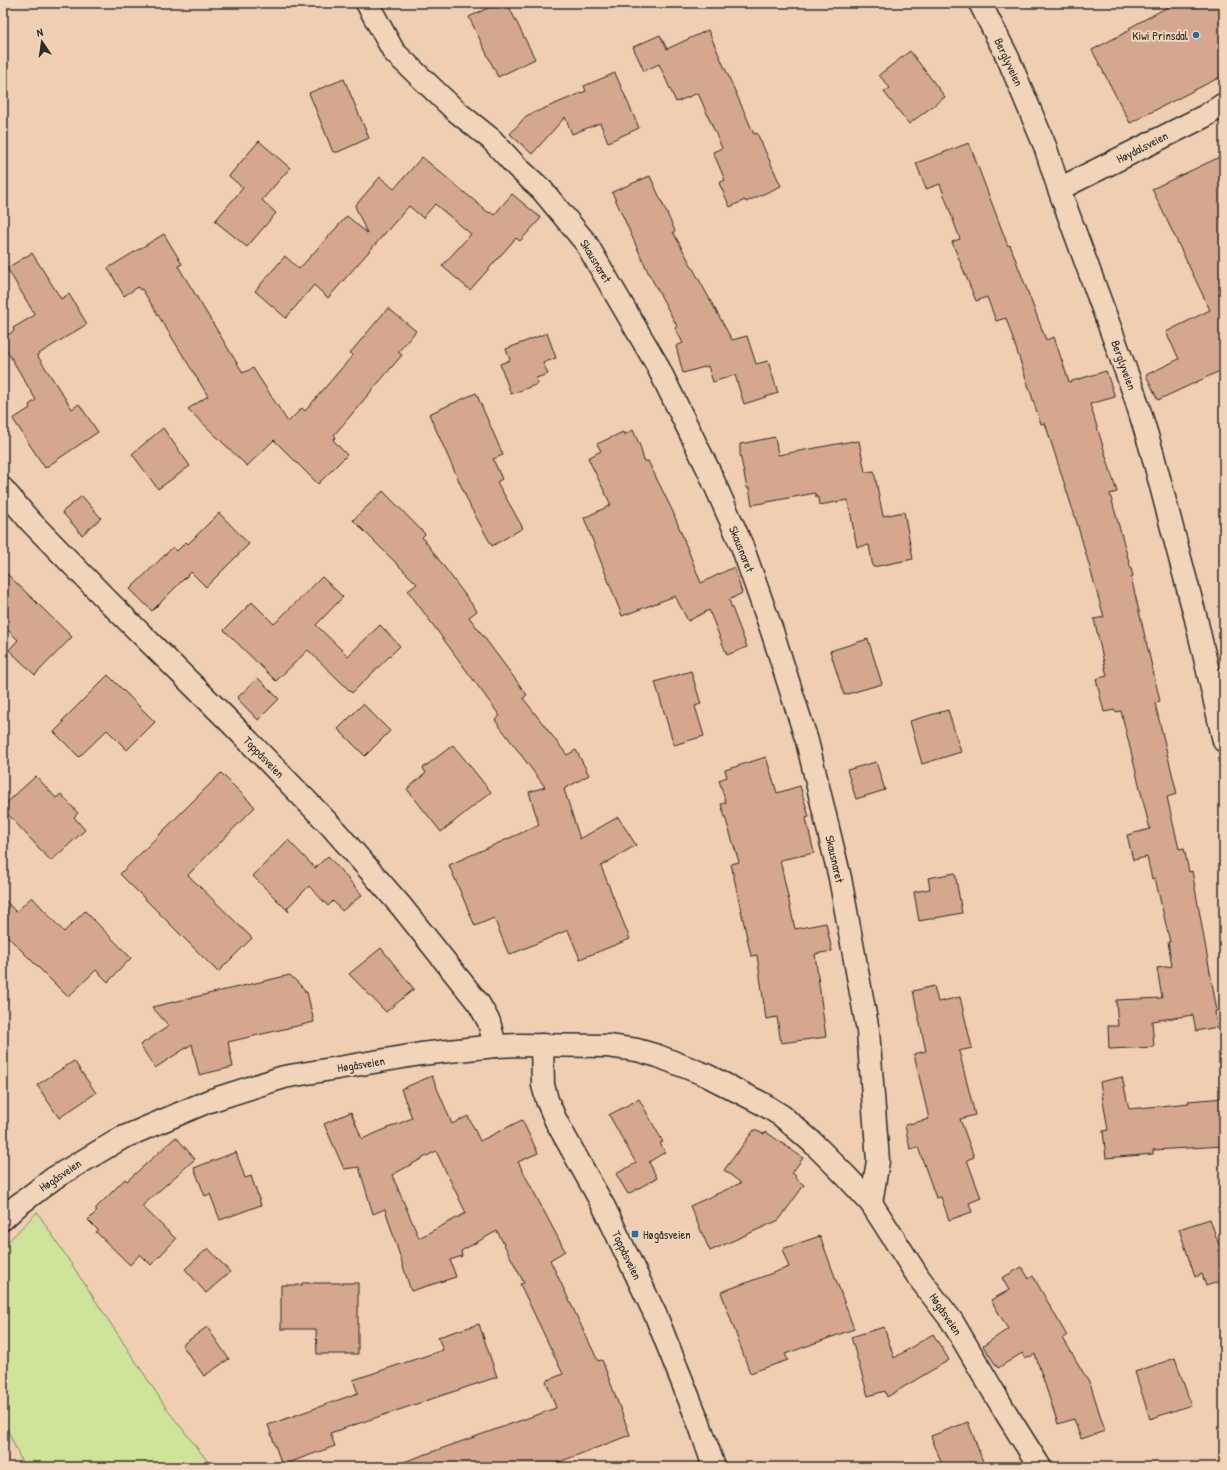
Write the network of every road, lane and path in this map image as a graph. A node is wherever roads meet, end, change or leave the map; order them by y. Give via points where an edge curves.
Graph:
1 (367, 3) edge
2 (980, 3) edge
3 (1224, 104) edge
4 (1059, 189) junction
5 (3, 489) edge
6 (1224, 741) edge
7 (542, 1045) junction
8 (495, 1046) junction
9 (871, 1202) junction
10 (3, 1219) edge
11 (714, 1467) edge
12 (1040, 1467) edge

1 - 9 street, Skausnaret via 394,52 542,190 586,243 656,362 742,546 807,741 840,878 868,1031 878,1162
2 - 4 street, Berglyveien via 1008,58 1045,146
3 - 4 street, Høydalsveien
4 - 6 street, Berglyveien via 1143,423 1196,619
5 - 8 street, Toppåsveien via 30,521 341,837 401,906 479,1004 488,1022
7 - 8 street, Høgåsveien
7 - 9 street, Høgåsveien via 608,1046 637,1050 706,1075 782,1116 813,1143
7 - 11 street, Toppåsveien via 542,1085 547,1100 604,1207 656,1316
8 - 10 street, Høgåsveien via 421,1054 299,1074 209,1101 122,1138 94,1153 54,1178
9 - 12 street, Høgåsveien via 919,1278 952,1321

